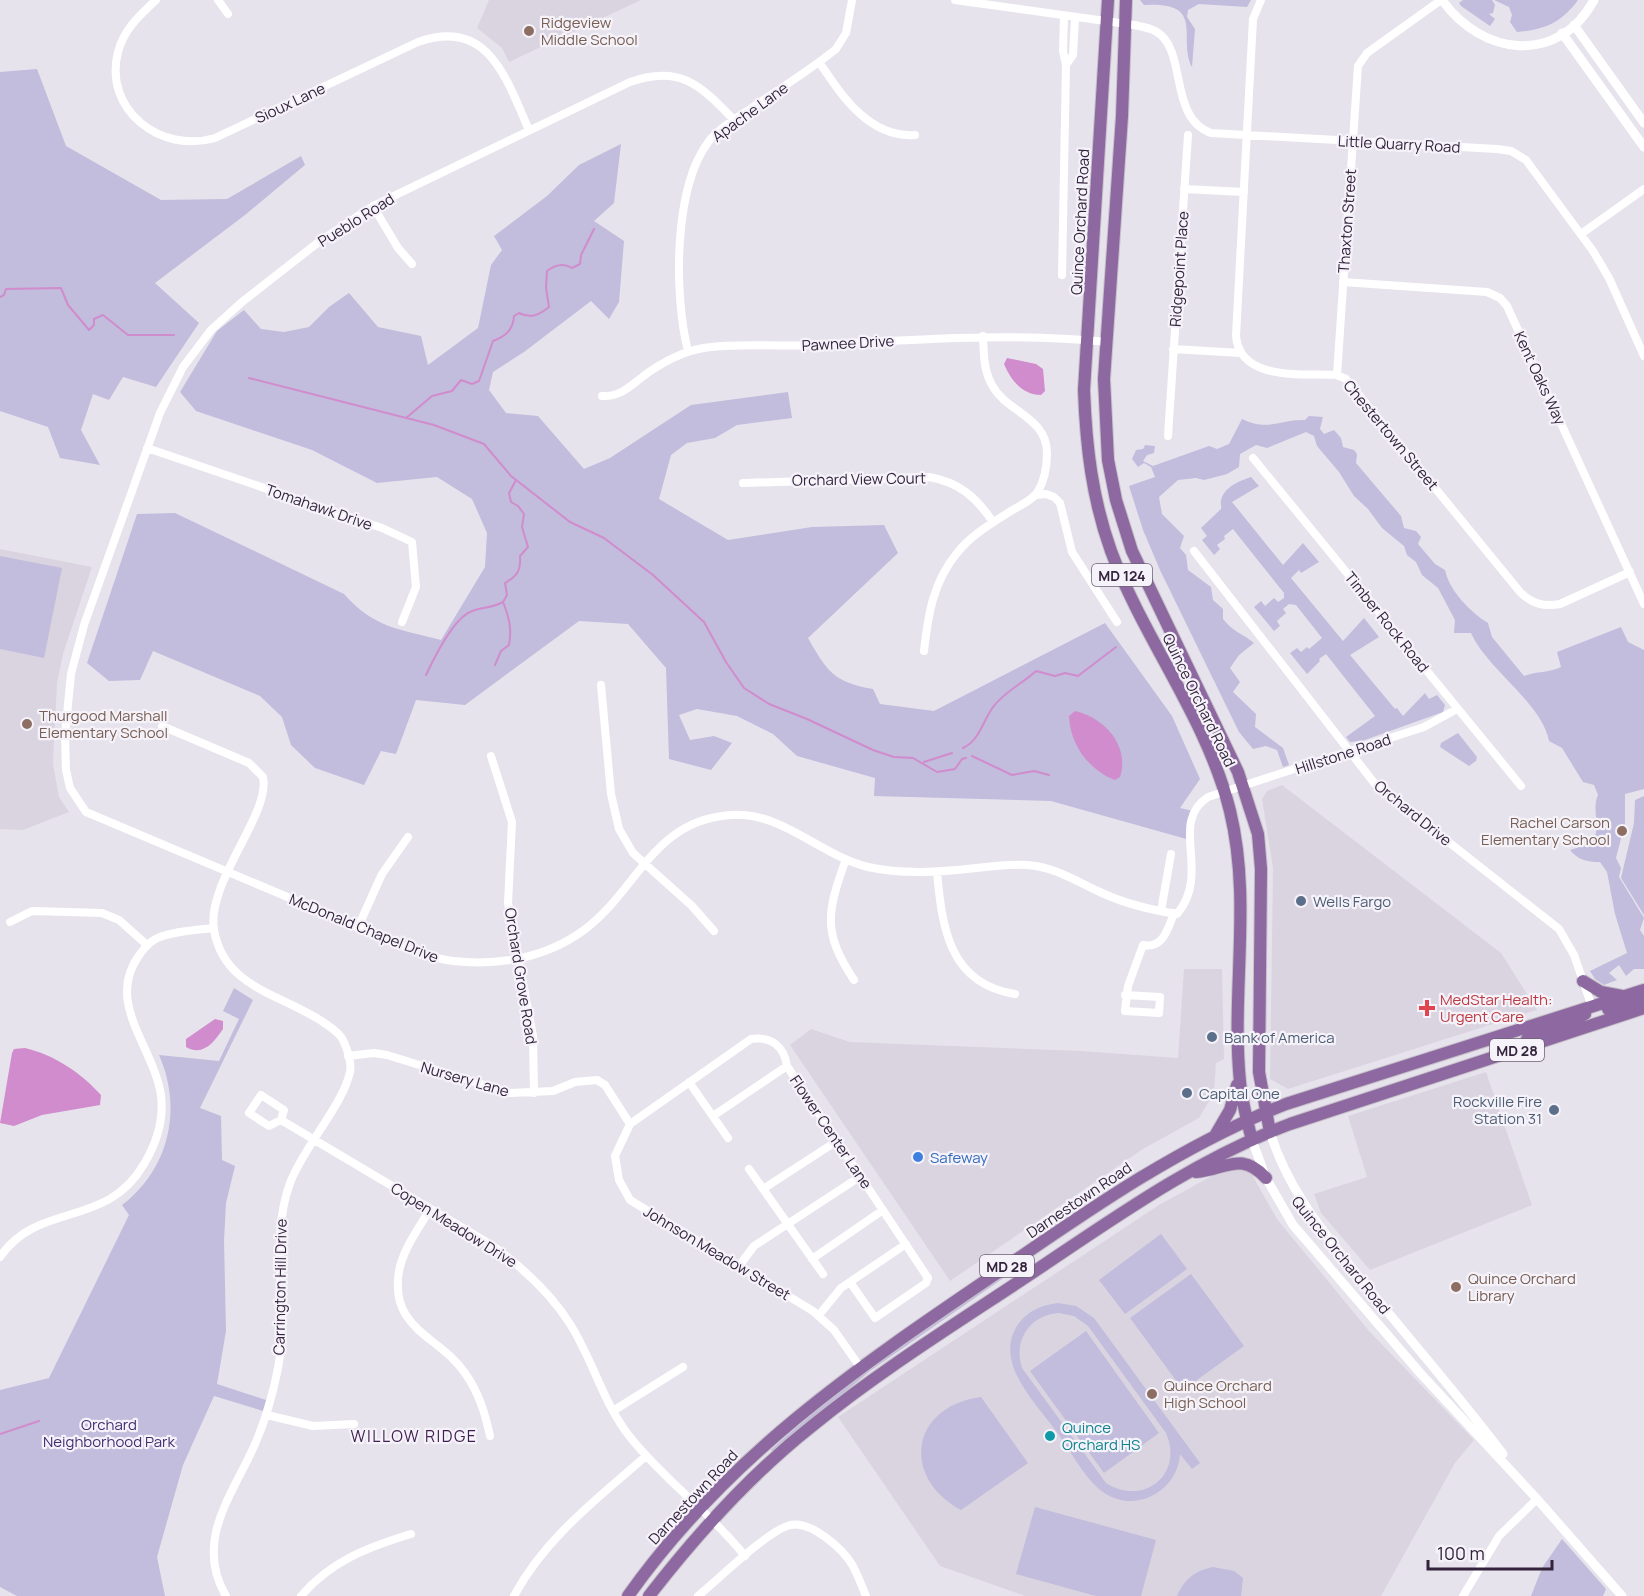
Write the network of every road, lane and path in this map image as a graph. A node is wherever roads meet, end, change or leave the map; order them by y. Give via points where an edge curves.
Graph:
1 (156, 0) edge
2 (218, 0) edge
3 (852, 0) edge
4 (955, 0) edge
5 (1108, 0) edge
6 (1126, 0) edge
7 (1261, 0) edge
8 (1442, 0) edge
9 (1594, 0) edge
10 (228, 14) dead end
11 (1064, 16) junction
12 (1075, 18) junction
13 (1107, 21) junction
14 (1124, 23) junction
15 (1574, 25) junction
16 (1562, 33) junction
17 (819, 62) junction
18 (1066, 65) junction
19 (734, 120) junction
20 (1644, 123) edge
21 (529, 130) junction
22 (915, 135) dead end
23 (1188, 135) dead end
24 (1247, 136) junction
25 (1352, 141) junction
26 (1644, 147) edge
27 (1184, 189) junction
28 (1644, 189) edge
29 (1244, 192) junction
30 (373, 206) junction
31 (1581, 234) junction
32 (412, 264) dead end
33 (1062, 274) dead end
34 (1343, 282) junction
35 (983, 336) junction
36 (1088, 340) junction
37 (1107, 342) junction
38 (1173, 349) junction
39 (688, 351) junction
40 (1241, 353) junction
41 (1644, 356) edge
42 (1337, 375) junction
43 (602, 396) dead end
44 (1168, 436) dead end
45 (147, 448) junction
46 (1253, 458) dead end
47 (743, 483) dead end
48 (1035, 495) junction
49 (123, 519) joint
50 (993, 522) junction
51 (1194, 551) dead end
52 (1630, 572) junction
53 (1644, 604) edge
54 (402, 622) dead end
55 (1117, 622) dead end
56 (924, 651) dead end
57 (601, 684) dead end
58 (1457, 709) junction
59 (162, 726) dead end
60 (1350, 753) junction
61 (491, 756) dead end
62 (1521, 786) dead end
63 (1245, 787) junction
64 (1225, 792) junction
65 (408, 837) dead end
66 (1171, 854) dead end
67 (846, 859) junction
68 (644, 863) junction
69 (227, 872) junction
70 (937, 872) junction
71 (1161, 911) junction
72 (1174, 913) junction
73 (10, 922) dead end
74 (358, 927) junction
75 (214, 928) junction
76 (714, 931) dead end
77 (1241, 939) junction
78 (147, 945) junction
79 (519, 959) junction
80 (1261, 966) junction
81 (854, 980) dead end
82 (1583, 981) junction
83 (1644, 990) edge
84 (1015, 993) dead end
85 (1125, 995) junction
86 (1626, 996) junction
87 (1644, 1000) edge
88 (1592, 1007) junction
89 (1644, 1008) edge
90 (1500, 1055) junction
91 (348, 1056) junction
92 (787, 1066) junction
93 (1240, 1081) junction
94 (689, 1082) junction
95 (534, 1093) junction
96 (1266, 1112) junction
97 (713, 1116) junction
98 (280, 1120) junction
99 (1247, 1120) junction
100 (630, 1124) junction
101 (1270, 1132) junction
102 (1216, 1135) junction
103 (728, 1138) dead end
104 (312, 1139) junction
105 (1252, 1140) junction
106 (837, 1141) junction
107 (749, 1169) dead end
108 (1186, 1173) junction
109 (861, 1176) junction
110 (1266, 1178) junction
111 (763, 1189) junction
112 (430, 1209) junction
113 (883, 1210) junction
114 (788, 1224) junction
115 (906, 1244) junction
116 (0, 1257) edge
117 (812, 1258) junction
118 (739, 1266) junction
119 (822, 1274) dead end
120 (850, 1282) junction
121 (819, 1315) junction
122 (860, 1366) junction
123 (683, 1367) dead end
124 (613, 1411) junction
125 (267, 1415) junction
126 (354, 1424) dead end
127 (490, 1436) dead end
128 (646, 1456) junction
129 (1537, 1499) junction
130 (699, 1508) junction
131 (712, 1519) junction
132 (411, 1534) dead end
133 (745, 1556) junction
134 (226, 1596) edge
135 (302, 1596) edge
136 (514, 1596) edge
137 (628, 1596) edge
138 (649, 1596) edge
139 (698, 1596) edge
140 (866, 1596) edge
141 (1463, 1596) edge
142 (1622, 1596) edge

1 - 21 street, Sioux Lane via 126,34 118,51 117,75 121,95 134,116 169,139 191,143 215,138 418,42 446,35 473,41 490,55
2 - 10 street
3 - 17 street, Apache Lane via 846,33 836,49
4 - 11 street, Little Quarry Road
5 - 13 main road, Quince Orchard Road / MD 124
6 - 14 main road, Quince Orchard Road / MD 124
7 - 24 street via 1254,19
8 - 16 street via 1467,28 1497,43 1536,44
8 - 25 street, Thaxton Street via 1361,59 1356,74
9 - 15 street
11 - 12 street, Little Quarry Road
11 - 18 street
12 - 13 street, Little Quarry Road
12 - 18 street via 1072,55
13 - 14 street, Little Quarry Road
13 - 36 main road, Quince Orchard Road / MD 124
14 - 24 street, Little Quarry Road via 1149,28 1163,38 1186,107 1198,125 1218,134
14 - 37 main road, Quince Orchard Road / MD 124
15 - 16 street
15 - 20 street
16 - 26 street
17 - 19 street, Apache Lane
17 - 22 street via 863,117 882,130 900,136
18 - 33 street
19 - 21 street, Pueblo Road via 702,88 680,77 662,74 630,82
19 - 39 street, Apache Lane via 710,140 684,201 681,310
21 - 30 street, Pueblo Road
23 - 27 street, Ridgepoint Place
24 - 25 street, Little Quarry Road
24 - 29 street
25 - 31 street, Little Quarry Road via 1511,151 1522,156 1533,169
25 - 34 street, Thaxton Street
27 - 29 street, Ridgepoint Place
27 - 38 street, Ridgepoint Place
28 - 31 street
29 - 40 street via 1236,336
30 - 32 street
30 - 45 street, Pueblo Road via 311,248 211,330 183,367
31 - 41 street, Little Quarry Road via 1604,267
34 - 42 street, Thaxton Street
34 - 52 street, Kent Oaks Way via 1487,292 1500,298
35 - 36 street, Pawnee Drive
35 - 39 street, Pawnee Drive via 773,347 712,346
35 - 48 street via 984,368 992,385 1006,401 1032,419 1042,434 1046,465
36 - 37 street, Pawnee Drive
36 - 64 main road, Quince Orchard Road / MD 124 via 1084,390 1087,451 1106,535
37 - 63 main road, Quince Orchard Road / MD 124 via 1104,413 1108,460 1124,529
38 - 40 street, Ridgepoint Place
38 - 44 street, Ridgepoint Place
39 - 43 street, Pawnee Drive via 624,392 614,397
40 - 42 street, Chestertown Street via 1251,364 1268,371
42 - 52 street, Chestertown Street via 1356,389 1527,598 1541,605 1560,604
45 - 49 street, Pueblo Road
45 - 54 street, Tomahawk Drive via 382,528 412,542 416,587
46 - 58 street, Timber Rock Road
47 - 50 street, Orchard View Court via 929,477 956,484 971,494
48 - 50 street
48 - 55 street via 1046,494 1060,503 1072,552
49 - 69 street, McDonald Chapel Drive via 84,625 71,674 65,735 70,788 86,812
50 - 56 street via 958,552 937,584
51 - 60 street, Orchard Drive
52 - 53 street, Kent Oaks Way
57 - 68 street via 614,816 627,844
58 - 60 street, Hillstone Road via 1432,724
58 - 62 street, Timber Rock Road
59 - 69 street via 249,763 263,777 264,795
60 - 63 street, Hillstone Road
60 - 82 street, Orchard Drive via 1388,795 1551,920 1568,943
61 - 79 street, Orchard Grove Road via 512,822 508,903
63 - 64 street, Hillstone Road
63 - 80 main road, Quince Orchard Road / MD 124 via 1259,850
64 - 72 street via 1208,797 1193,811 1189,822 1194,873 1185,905
64 - 77 main road, Quince Orchard Road / MD 124 via 1241,871
65 - 74 street via 382,874
66 - 71 street
67 - 68 street, McDonald Chapel Drive via 767,819 733,814 682,827
67 - 70 street, McDonald Chapel Drive via 892,872
67 - 81 street via 833,894 831,928 834,946
68 - 76 street
68 - 79 street, McDonald Chapel Drive via 584,930 554,948
69 - 74 street, McDonald Chapel Drive
69 - 75 street via 214,910
70 - 71 street, McDonald Chapel Drive via 1039,866 1127,904
70 - 84 street via 941,916 954,952 982,983 997,991
71 - 72 street, McDonald Chapel Drive
72 - 85 street via 1159,944 1143,945
73 - 78 street via 32,911 102,913 119,920
74 - 79 street, McDonald Chapel Drive via 450,961 491,964
75 - 78 street via 158,937
75 - 91 street via 220,952 234,972 253,987 334,1029
77 - 80 main road
77 - 93 main road, Quince Orchard Road / MD 124
78 - 116 street via 133,963 126,983 126,1000 161,1095 154,1146 131,1184 117,1196 90,1210 36,1225 10,1243
79 - 95 street, Orchard Grove Road via 533,1036
80 - 96 main road, Quince Orchard Road / MD 124 via 1259,1059
82 - 86 main road via 1601,992
82 - 88 street, Orchard Drive
83 - 86 main road, Darnestown Road / MD 28
85 - 85 street via 1125,1011 1159,1013 1160,997
86 - 88 main road, Darnestown Road / MD 28
87 - 88 main road via 1613,1009
88 - 90 main road via 1583,1016 1520,1042
88 - 96 main road, Darnestown Road / MD 28
89 - 90 main road, Darnestown Road / MD 28
90 - 101 main road, Darnestown Road / MD 28
91 - 95 street, Nursery Lane via 387,1055 510,1093
91 - 104 street, Carrington Hill Drive via 350,1071
92 - 94 street, Flower Center Lane via 786,1055 775,1043 751,1039
92 - 97 street
92 - 106 street, Flower Center Lane
93 - 99 main road, Quince Orchard Road / MD 124
93 - 102 main road
94 - 97 street
94 - 100 street, Flower Center Lane
95 - 100 street, Nursery Lane via 597,1080 605,1085
96 - 99 main road, Darnestown Road / MD 28
96 - 101 main road, Quince Orchard Road / MD 124
97 - 103 street
98 - 98 street via 284,1110 261,1095 249,1113 269,1126
98 - 104 street, Copen Meadow Drive
99 - 102 main road, Darnestown Road / MD 28
99 - 105 main road, Quince Orchard Road / MD 124
100 - 118 street, Johnson Meadow Street via 615,1156 619,1180 630,1200
101 - 105 main road, Darnestown Road / MD 28
101 - 129 street, Quince Orchard Road via 1287,1176 1318,1226 1467,1406
102 - 122 main road, Darnestown Road / MD 28 via 1123,1187
104 - 112 street, Copen Meadow Drive
104 - 125 street, Carrington Hill Drive via 289,1183 281,1215 282,1333
105 - 108 main road, Darnestown Road / MD 28
105 - 110 street, Quince Orchard Road
106 - 109 street, Flower Center Lane
106 - 111 street
107 - 111 street
108 - 110 main road via 1236,1162
108 - 131 main road, Darnestown Road / MD 28 via 840,1404 790,1444
109 - 113 street, Flower Center Lane
109 - 114 street
110 - 129 street, Quince Orchard Road via 1293,1225 1336,1277
111 - 114 street
112 - 124 street, Copen Meadow Drive via 493,1246 525,1270 552,1298 571,1324
112 - 127 street via 399,1270 398,1288 404,1311 414,1327 453,1357 465,1372 483,1404
113 - 115 street, Flower Center Lane
113 - 117 street
114 - 117 street
114 - 118 street via 754,1246
115 - 120 street
115 - 120 street via 927,1274 926,1283 875,1318
117 - 119 street
118 - 121 street, Johnson Meadow Street
120 - 121 street via 835,1293
121 - 122 street, Johnson Meadow Street
122 - 130 main road, Darnestown Road / MD 28 via 784,1426
123 - 124 street
124 - 128 street, Copen Meadow Drive
125 - 126 street via 312,1426
125 - 134 street, Carrington Hill Drive via 218,1519 214,1549
128 - 130 street, Copen Meadow Drive
128 - 136 street via 548,1545
129 - 141 street via 1499,1536
129 - 142 street, Quince Orchard Road
130 - 131 street, Copen Meadow Drive
130 - 137 main road, Darnestown Road / MD 28
131 - 133 street, Copen Meadow Drive
131 - 138 main road, Darnestown Road / MD 28
132 - 135 street via 348,1557 317,1579
133 - 139 street
133 - 140 street via 787,1526 808,1527 841,1551

